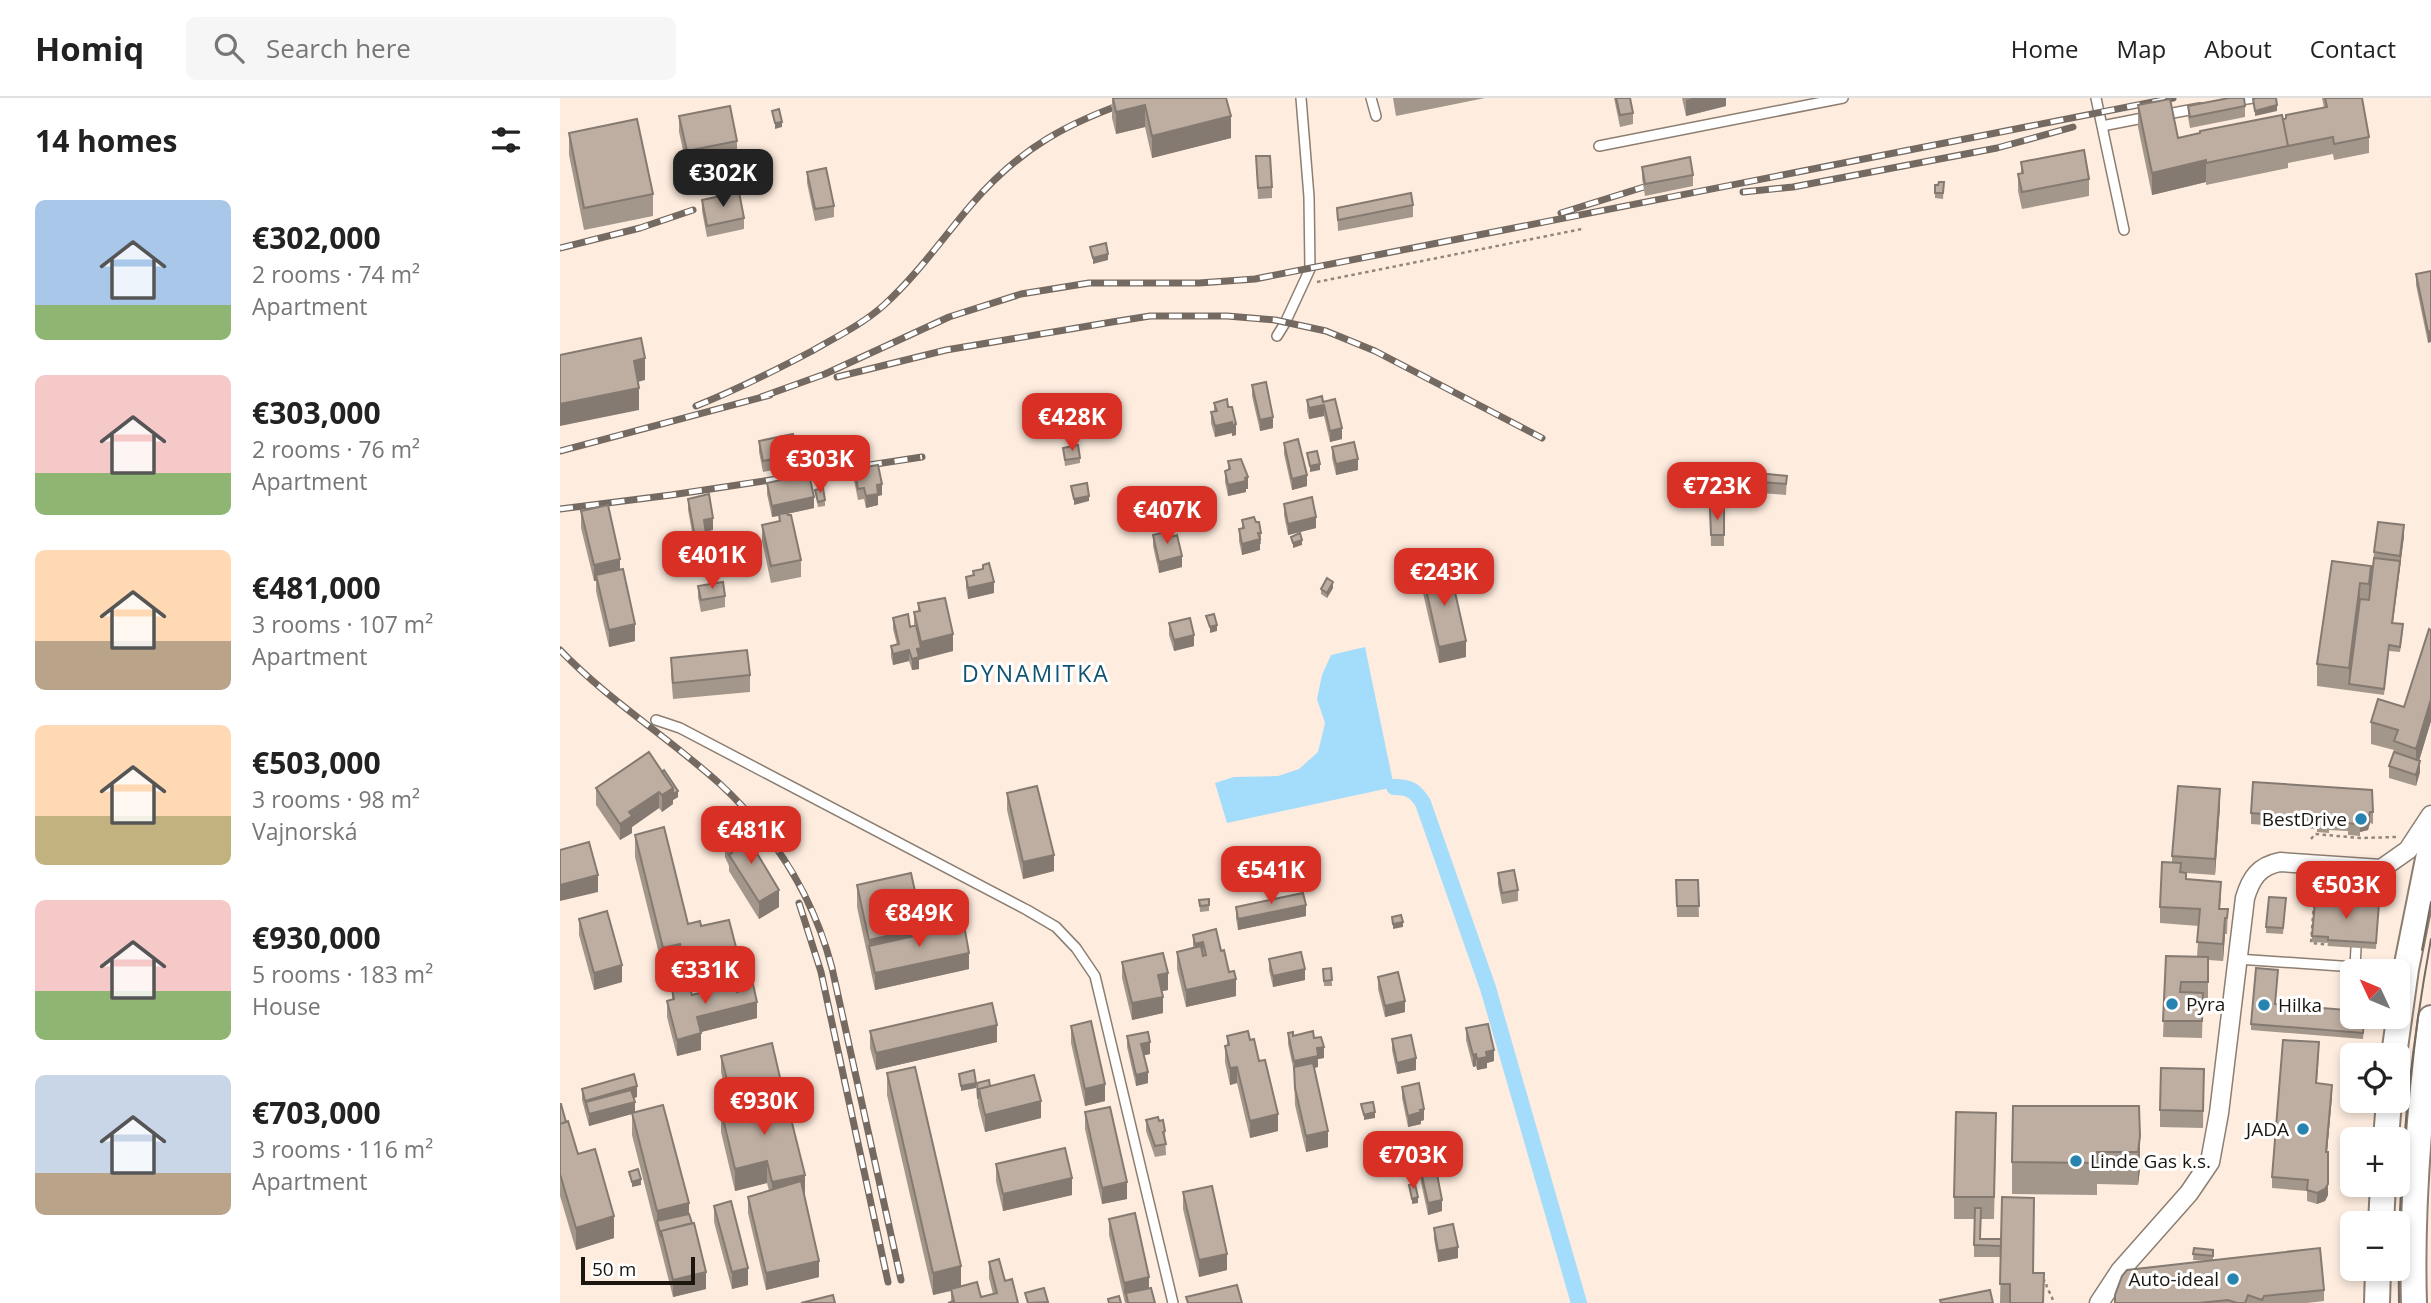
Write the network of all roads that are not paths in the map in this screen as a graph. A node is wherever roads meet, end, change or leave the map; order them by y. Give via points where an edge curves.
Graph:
1 (1301, 98) edge
2 (1371, 98) edge
3 (1843, 98) edge
4 (2096, 98) edge
5 (2253, 98) edge
6 (2225, 103) edge
7 (2212, 106) edge
8 (1376, 116) dead end
9 (2102, 126) junction
10 (1599, 146) dead end
11 (2124, 230) dead end
12 (1277, 336) dead end
13 (656, 720) dead end
14 (2431, 815) edge
15 (2431, 845) edge
16 (2363, 868) junction
17 (2359, 907) edge
18 (2356, 948) edge
19 (2355, 959) edge
20 (2408, 959) edge
21 (2236, 963) junction
22 (2340, 966) edge
23 (2431, 1018) edge
24 (2378, 1281) edge
25 (1173, 1303) edge
26 (2099, 1303) edge
27 (2377, 1303) edge
28 (2414, 1303) edge

1 - 12 lane via 1310,269
2 - 8 lane
3 - 10 lane
4 - 9 lane
5 - 6 lane
7 - 9 lane
9 - 11 lane
13 - 25 lane via 764,771 1027,910 1056,927 1076,948 1095,976
14 - 16 street via 2400,857 2381,869
15 - 20 main road
16 - 17 lane
16 - 21 street via 2280,862 2263,868 2252,879 2245,898
18 - 19 lane
21 - 22 lane
21 - 26 street via 2210,1162
23 - 28 main road via 2416,1166
24 - 27 main road

